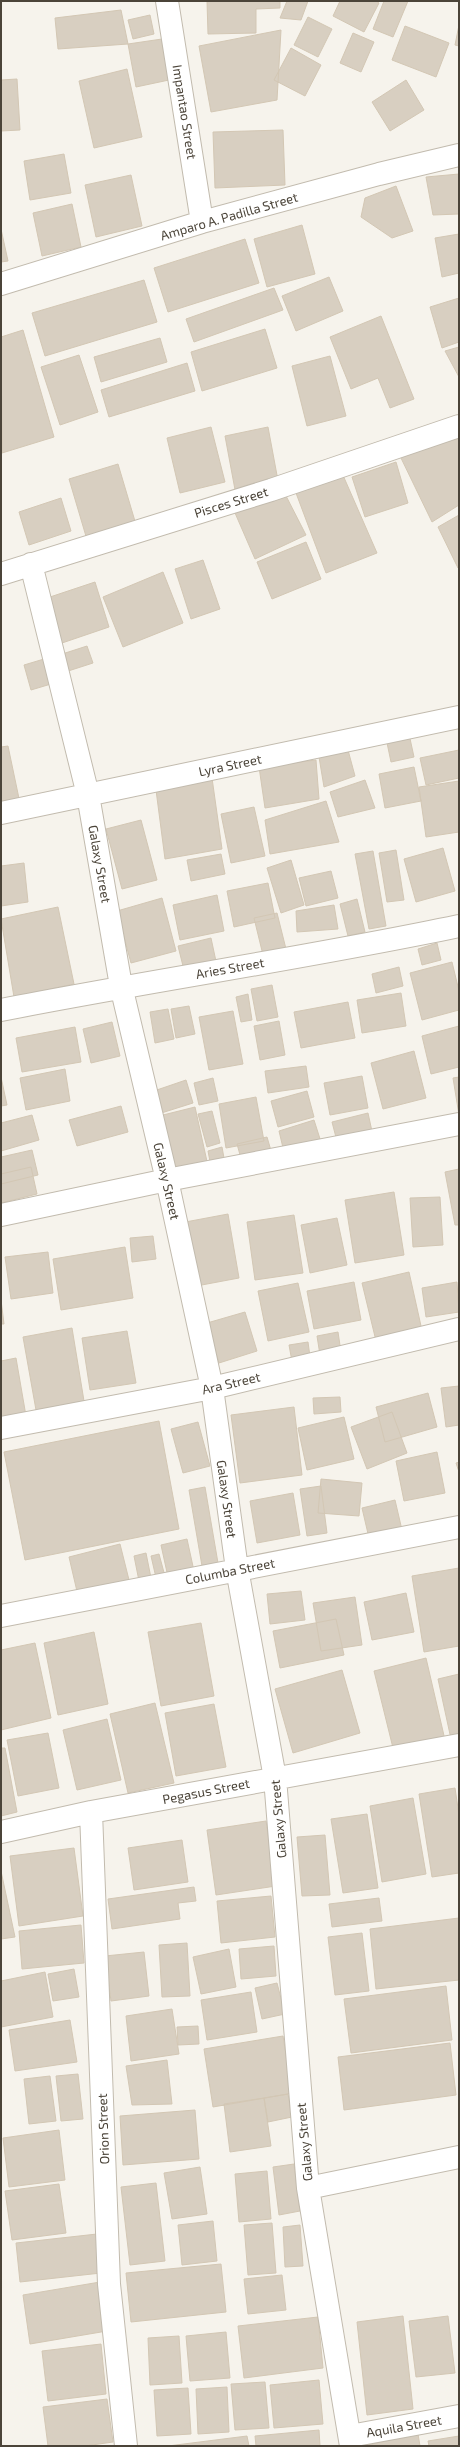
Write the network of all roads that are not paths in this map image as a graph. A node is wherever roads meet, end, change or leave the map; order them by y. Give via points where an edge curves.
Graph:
1 (167, 1) edge
2 (459, 155) edge
3 (202, 222) junction
4 (1, 284) edge
5 (459, 426) edge
6 (31, 564) junction
7 (1, 574) edge
8 (459, 718) edge
9 (88, 795) junction
10 (1, 813) edge
11 (459, 926) edge
12 (121, 986) junction
13 (1, 1010) edge
14 (459, 1124) edge
15 (167, 1180) junction
16 (1, 1215) edge
17 (459, 1330) edge
18 (212, 1388) junction
19 (1, 1428) edge
20 (459, 1528) edge
21 (237, 1569) junction
22 (1, 1616) edge
23 (459, 1745) edge
24 (275, 1778) junction
25 (91, 1812) junction
26 (1, 1832) edge
27 (459, 2157) edge
28 (308, 2188) junction
29 (459, 2416) edge
30 (350, 2441) edge
31 (126, 2446) edge

1 - 3 street, Impantao Street
2 - 3 street, Amparo A. Padilla Street
3 - 4 street, Amparo A. Padilla Street
5 - 6 street, Pisces Street via 271,490
6 - 7 street, Pisces Street
6 - 9 street, Galaxy Street
8 - 9 street, Lyra Street
9 - 10 street, Lyra Street
9 - 12 street, Galaxy Street
11 - 12 street, Aries Street via 394,940
12 - 13 street, Aries Street
12 - 15 street, Galaxy Street
14 - 15 street
15 - 16 street
15 - 18 street, Galaxy Street
17 - 18 street, Ara Street
18 - 19 street, Ara Street
18 - 21 street, Galaxy Street
20 - 21 street, Columba Street
21 - 22 street, Columba Street
21 - 24 street, Galaxy Street
23 - 24 street, Pegasus Street
24 - 25 street, Pegasus Street
24 - 28 street, Galaxy Street
25 - 26 street, Pegasus Street
25 - 31 street, Orion Street via 109,2284
27 - 28 street
28 - 30 street, Galaxy Street
29 - 30 street, Aquila Street

